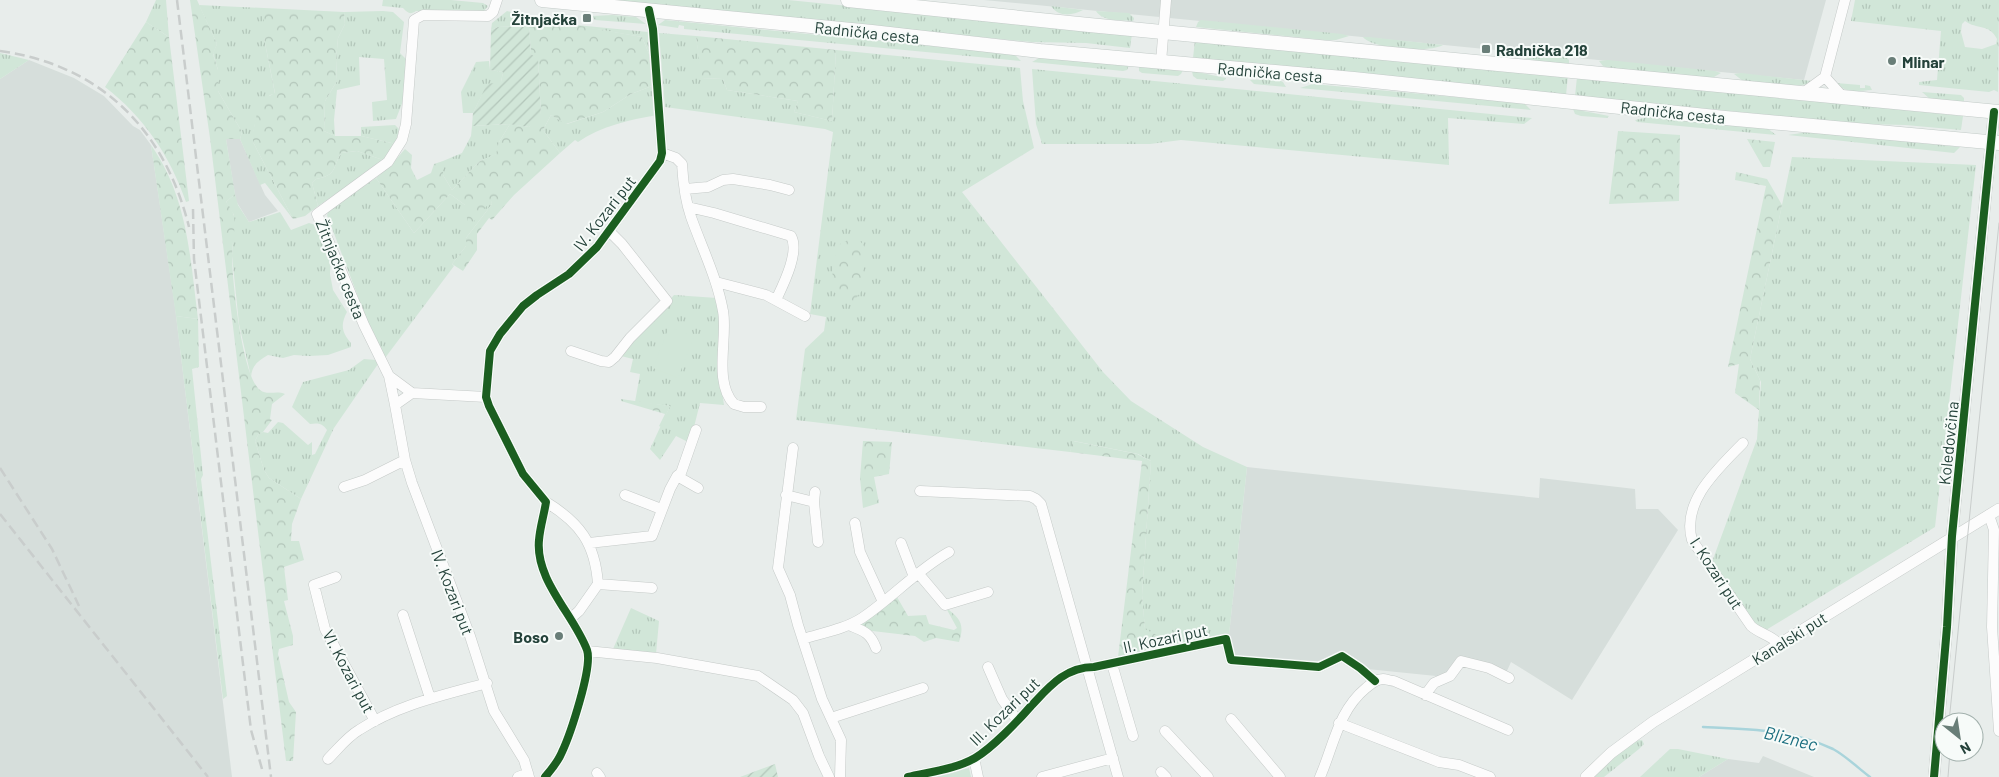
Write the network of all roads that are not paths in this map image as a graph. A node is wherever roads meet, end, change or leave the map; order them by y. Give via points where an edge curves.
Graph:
1 (496, 0) edge
2 (542, 0) edge
3 (848, 0) edge
4 (1166, 0) edge
5 (1844, 0) edge
6 (649, 10) junction
7 (1163, 32) junction
8 (1161, 62) junction
9 (1824, 77) junction
10 (1803, 93) junction
11 (1843, 97) junction
12 (1997, 112) edge
13 (1995, 142) edge
14 (662, 153) junction
15 (685, 189) junction
16 (788, 190) dead end
17 (688, 207) junction
18 (610, 232) junction
19 (716, 282) junction
20 (776, 300) junction
21 (805, 316) dead end
22 (572, 351) dead end
23 (389, 376) junction
24 (412, 393) junction
25 (486, 397) junction
26 (395, 405) junction
27 (761, 407) dead end
28 (696, 430) dead end
29 (1743, 443) dead end
30 (792, 448) dead end
31 (405, 460) junction
32 (677, 476) junction
33 (344, 487) dead end
34 (698, 488) dead end
35 (920, 491) dead end
36 (625, 495) dead end
37 (786, 495) junction
38 (546, 502) junction
39 (661, 509) junction
40 (1994, 512) edge
41 (855, 523) dead end
42 (1952, 536) junction
43 (818, 542) dead end
44 (589, 543) junction
45 (901, 543) dead end
46 (949, 552) dead end
47 (916, 575) junction
48 (336, 577) dead end
49 (598, 584) junction
50 (652, 588) dead end
51 (988, 592) dead end
52 (883, 602) junction
53 (403, 615) dead end
54 (571, 618) junction
55 (849, 625) junction
56 (803, 639) junction
57 (1779, 644) junction
58 (876, 648) dead end
59 (587, 651) junction
60 (1112, 664) junction
61 (988, 667) dead end
62 (1088, 667) junction
63 (1509, 678) dead end
64 (1375, 681) junction
65 (487, 683) junction
66 (923, 688) dead end
67 (1425, 695) junction
68 (430, 698) junction
69 (831, 718) junction
70 (1231, 719) dead end
71 (1017, 720) junction
72 (375, 721) junction
73 (1339, 724) junction
74 (1508, 730) dead end
75 (1165, 731) dead end
76 (1999, 731) edge
77 (1133, 736) dead end
78 (974, 758) junction
79 (1113, 758) junction
80 (328, 760) dead end
81 (525, 776) edge
82 (1324, 776) edge
83 (545, 777) edge
84 (829, 777) edge
85 (840, 777) edge
86 (908, 777) edge
87 (978, 777) edge
88 (1042, 777) edge
89 (1118, 777) edge
90 (1208, 777) edge
91 (1280, 777) edge
92 (1490, 777) edge
93 (1586, 777) edge
94 (1934, 777) edge

1 - 23 street, Žitnjačka cesta via 488,16 423,15 414,20 402,140 388,162 317,214
2 - 6 main road, Radnička cesta
3 - 7 main road, Radnička cesta
4 - 7 street
5 - 9 street
6 - 8 main road, Radnička cesta
6 - 14 street
7 - 8 street
7 - 10 main road, Radnička cesta
8 - 13 main road, Radnička cesta
9 - 10 street
9 - 11 street
10 - 11 main road, Radnička cesta
11 - 12 main road, Radnička cesta
12 - 13 street, Koledovčina
13 - 42 street, Koledovčina
14 - 15 street via 680,160
14 - 18 street, IV. Kozari put via 660,161
15 - 16 street via 708,187 733,179
15 - 17 street
17 - 19 street
17 - 20 street via 791,236 794,241 789,269
18 - 22 street, IV. Kozari put via 666,301 609,362
18 - 25 street, IV. Kozari put via 577,268 523,306 500,334 490,351
19 - 20 street
19 - 27 street via 723,312 722,361 726,391 734,404
20 - 21 street
23 - 24 street
23 - 26 street, IV. Kozari put
24 - 25 street
24 - 26 street
25 - 38 street, IV. Kozari put via 519,468
26 - 31 street, IV. Kozari put
28 - 32 street via 681,473
29 - 57 street, I. Kozari put via 1718,468 1702,491 1693,506 1689,529 1692,540 1752,626
30 - 37 street
31 - 33 street
31 - 65 street, IV. Kozari put
32 - 34 street
32 - 39 street
35 - 62 street via 1030,496 1036,499 1044,512
36 - 39 street
37 - 43 street via 814,497
37 - 56 street via 778,568
38 - 44 street, IV. Kozari put via 566,514
38 - 54 street via 540,552 554,593
39 - 44 street via 652,536
40 - 42 street, Kanalski put
40 - 76 street via 1992,627
41 - 52 street via 860,552
42 - 57 street, Kanalski put
42 - 94 street, Koledovčina
44 - 49 street
45 - 47 street
46 - 47 street
47 - 51 street via 945,605
47 - 52 street
48 - 72 street, VI. Kozari put via 314,585 316,594 326,629
49 - 50 street
49 - 54 street
52 - 55 street
53 - 68 street
54 - 59 street
55 - 56 street
55 - 58 street via 867,633
56 - 69 street
57 - 93 street, Kanalski put via 1653,722 1611,753
59 - 83 street via 587,670 572,724 562,754
59 - 84 street via 657,658 758,676 793,700 803,713
60 - 62 street, II. Kozari put
60 - 64 street, II. Kozari put via 1226,639 1232,660 1320,667 1342,656
60 - 77 street
61 - 71 street, III. Kozari put via 1002,699
62 - 71 street, III. Kozari put via 1056,680
62 - 79 street
63 - 67 street via 1489,668 1461,661 1450,676 1434,683
64 - 67 street via 1394,681
64 - 73 street via 1355,697
65 - 68 street, VI. Kozari put
65 - 81 street, IV. Kozari put via 494,711 524,760
66 - 69 street
67 - 74 street
68 - 72 street, VI. Kozari put
69 - 85 street via 841,740
70 - 91 street
71 - 78 street, III. Kozari put
72 - 80 street, VI. Kozari put via 352,735
73 - 82 street
73 - 92 street via 1439,762
75 - 90 street
78 - 86 street, III. Kozari put via 963,764
78 - 87 street
79 - 88 street
79 - 89 street

